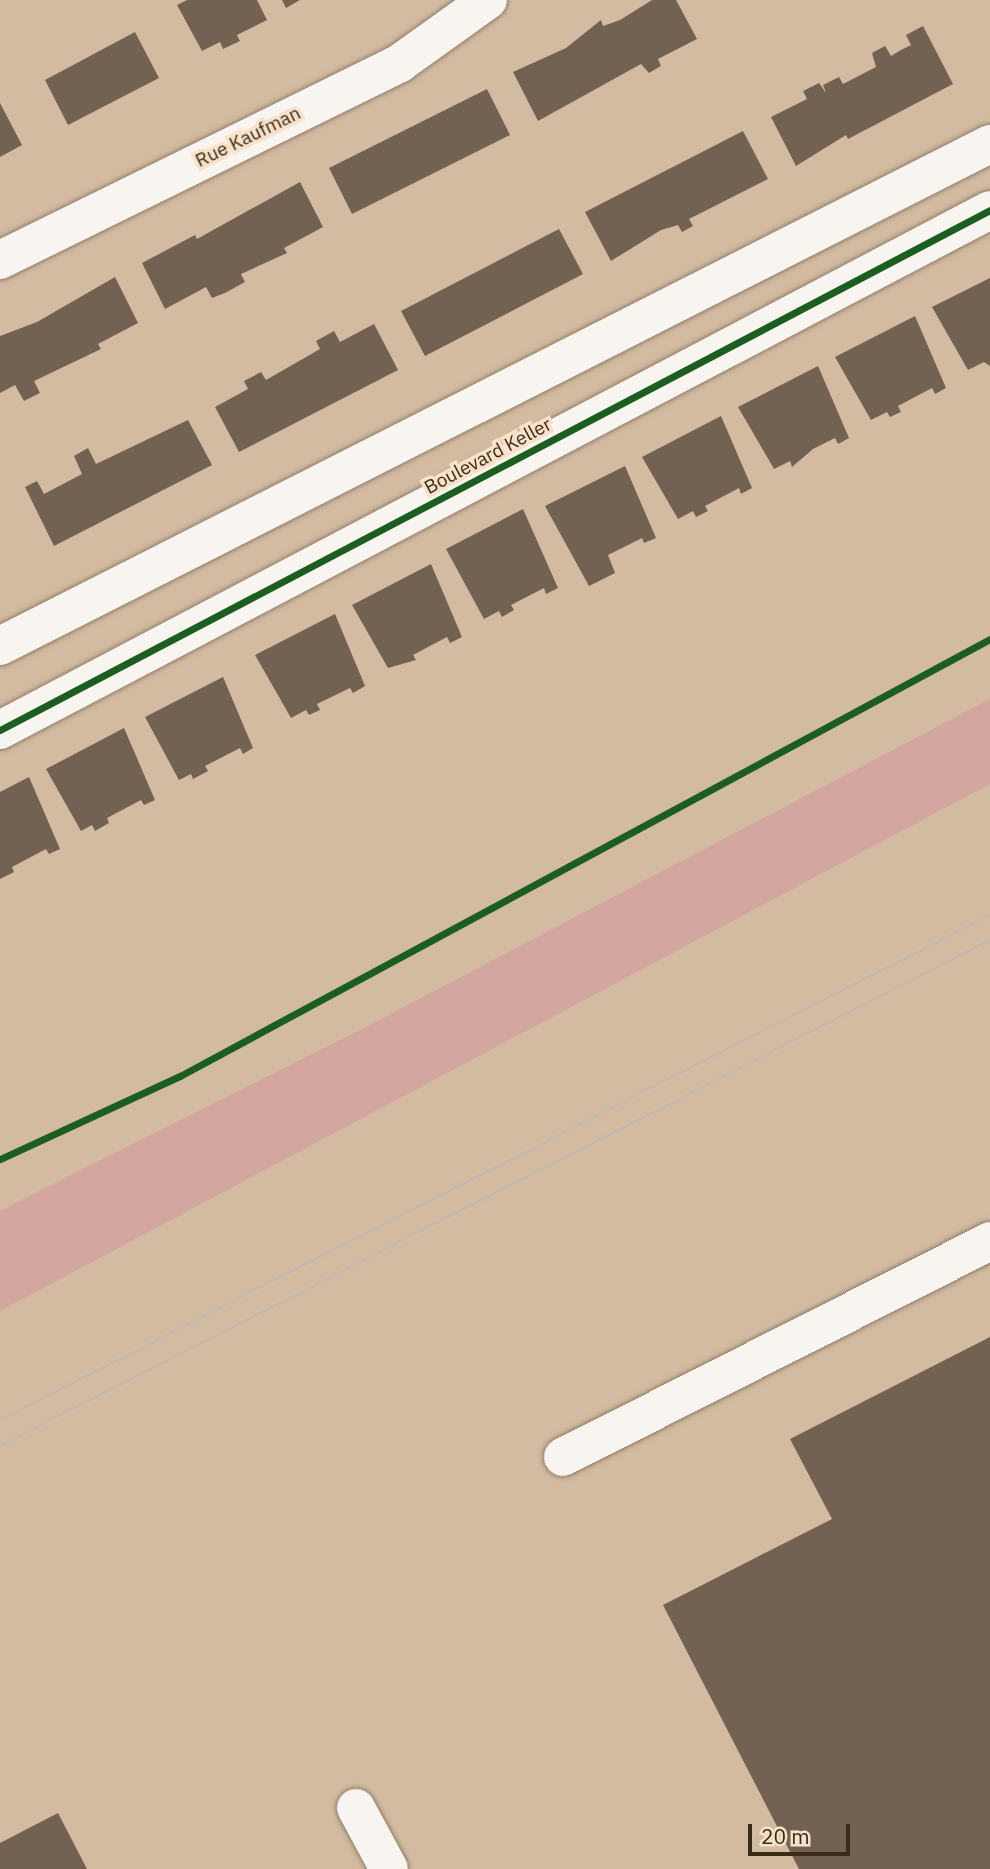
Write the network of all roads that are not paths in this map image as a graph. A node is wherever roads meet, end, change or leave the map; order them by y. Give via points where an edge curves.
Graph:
1 (488, 0) edge
2 (990, 144) edge
3 (990, 210) edge
4 (0, 260) edge
5 (0, 646) edge
6 (0, 730) edge
7 (990, 1241) edge
8 (563, 1457) dead end
9 (356, 1808) dead end
10 (389, 1869) edge

1 - 4 street, Rue Kaufman via 400,63
2 - 5 street
3 - 6 street, Boulevard Keller
7 - 8 street
9 - 10 street

